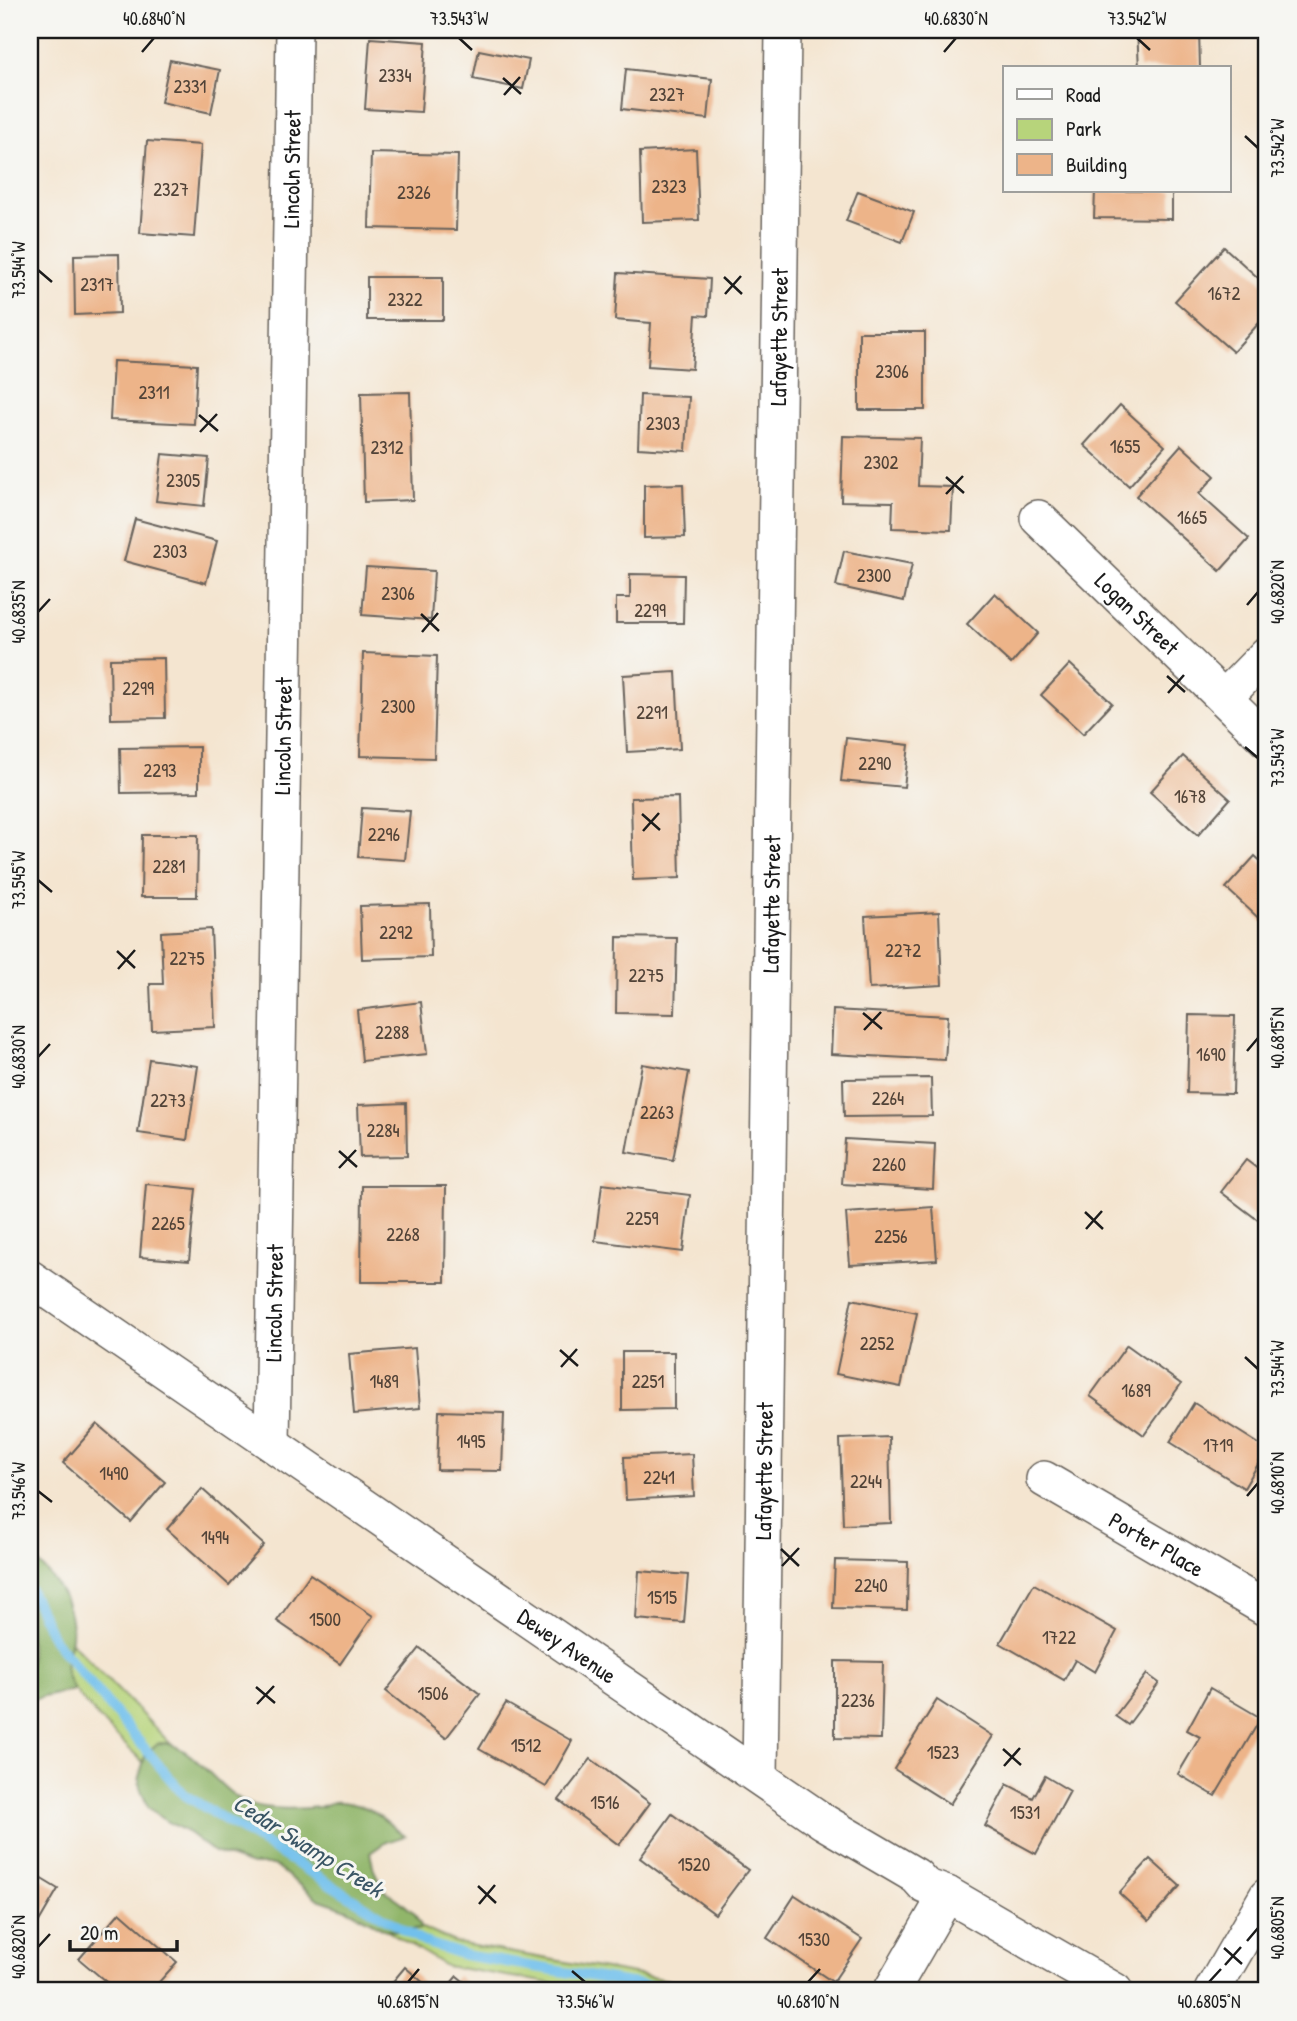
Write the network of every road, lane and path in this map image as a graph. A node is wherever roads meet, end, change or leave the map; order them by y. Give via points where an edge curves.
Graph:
1 (294, 30) edge
2 (783, 30) edge
3 (1038, 518) dead end
4 (1267, 654) edge
5 (1224, 698) junction
6 (1267, 740) edge
7 (30, 1278) edge
8 (272, 1443) junction
9 (1044, 1479) dead end
10 (1267, 1608) edge
11 (760, 1777) junction
12 (947, 1894) junction
13 (1267, 1896) edge
14 (891, 1991) edge
15 (1115, 1991) edge
16 (1212, 1991) edge

1 - 8 street, Lincoln Street
2 - 11 street, Lafayette Street
3 - 5 street, Logan Street
4 - 5 street
5 - 6 street, Logan Street
7 - 8 street, Dewey Avenue
8 - 11 street, Dewey Avenue
9 - 10 street, Porter Place
11 - 12 street, Dewey Avenue via 925,1886
12 - 14 street
12 - 15 street, Dewey Avenue
13 - 16 street

